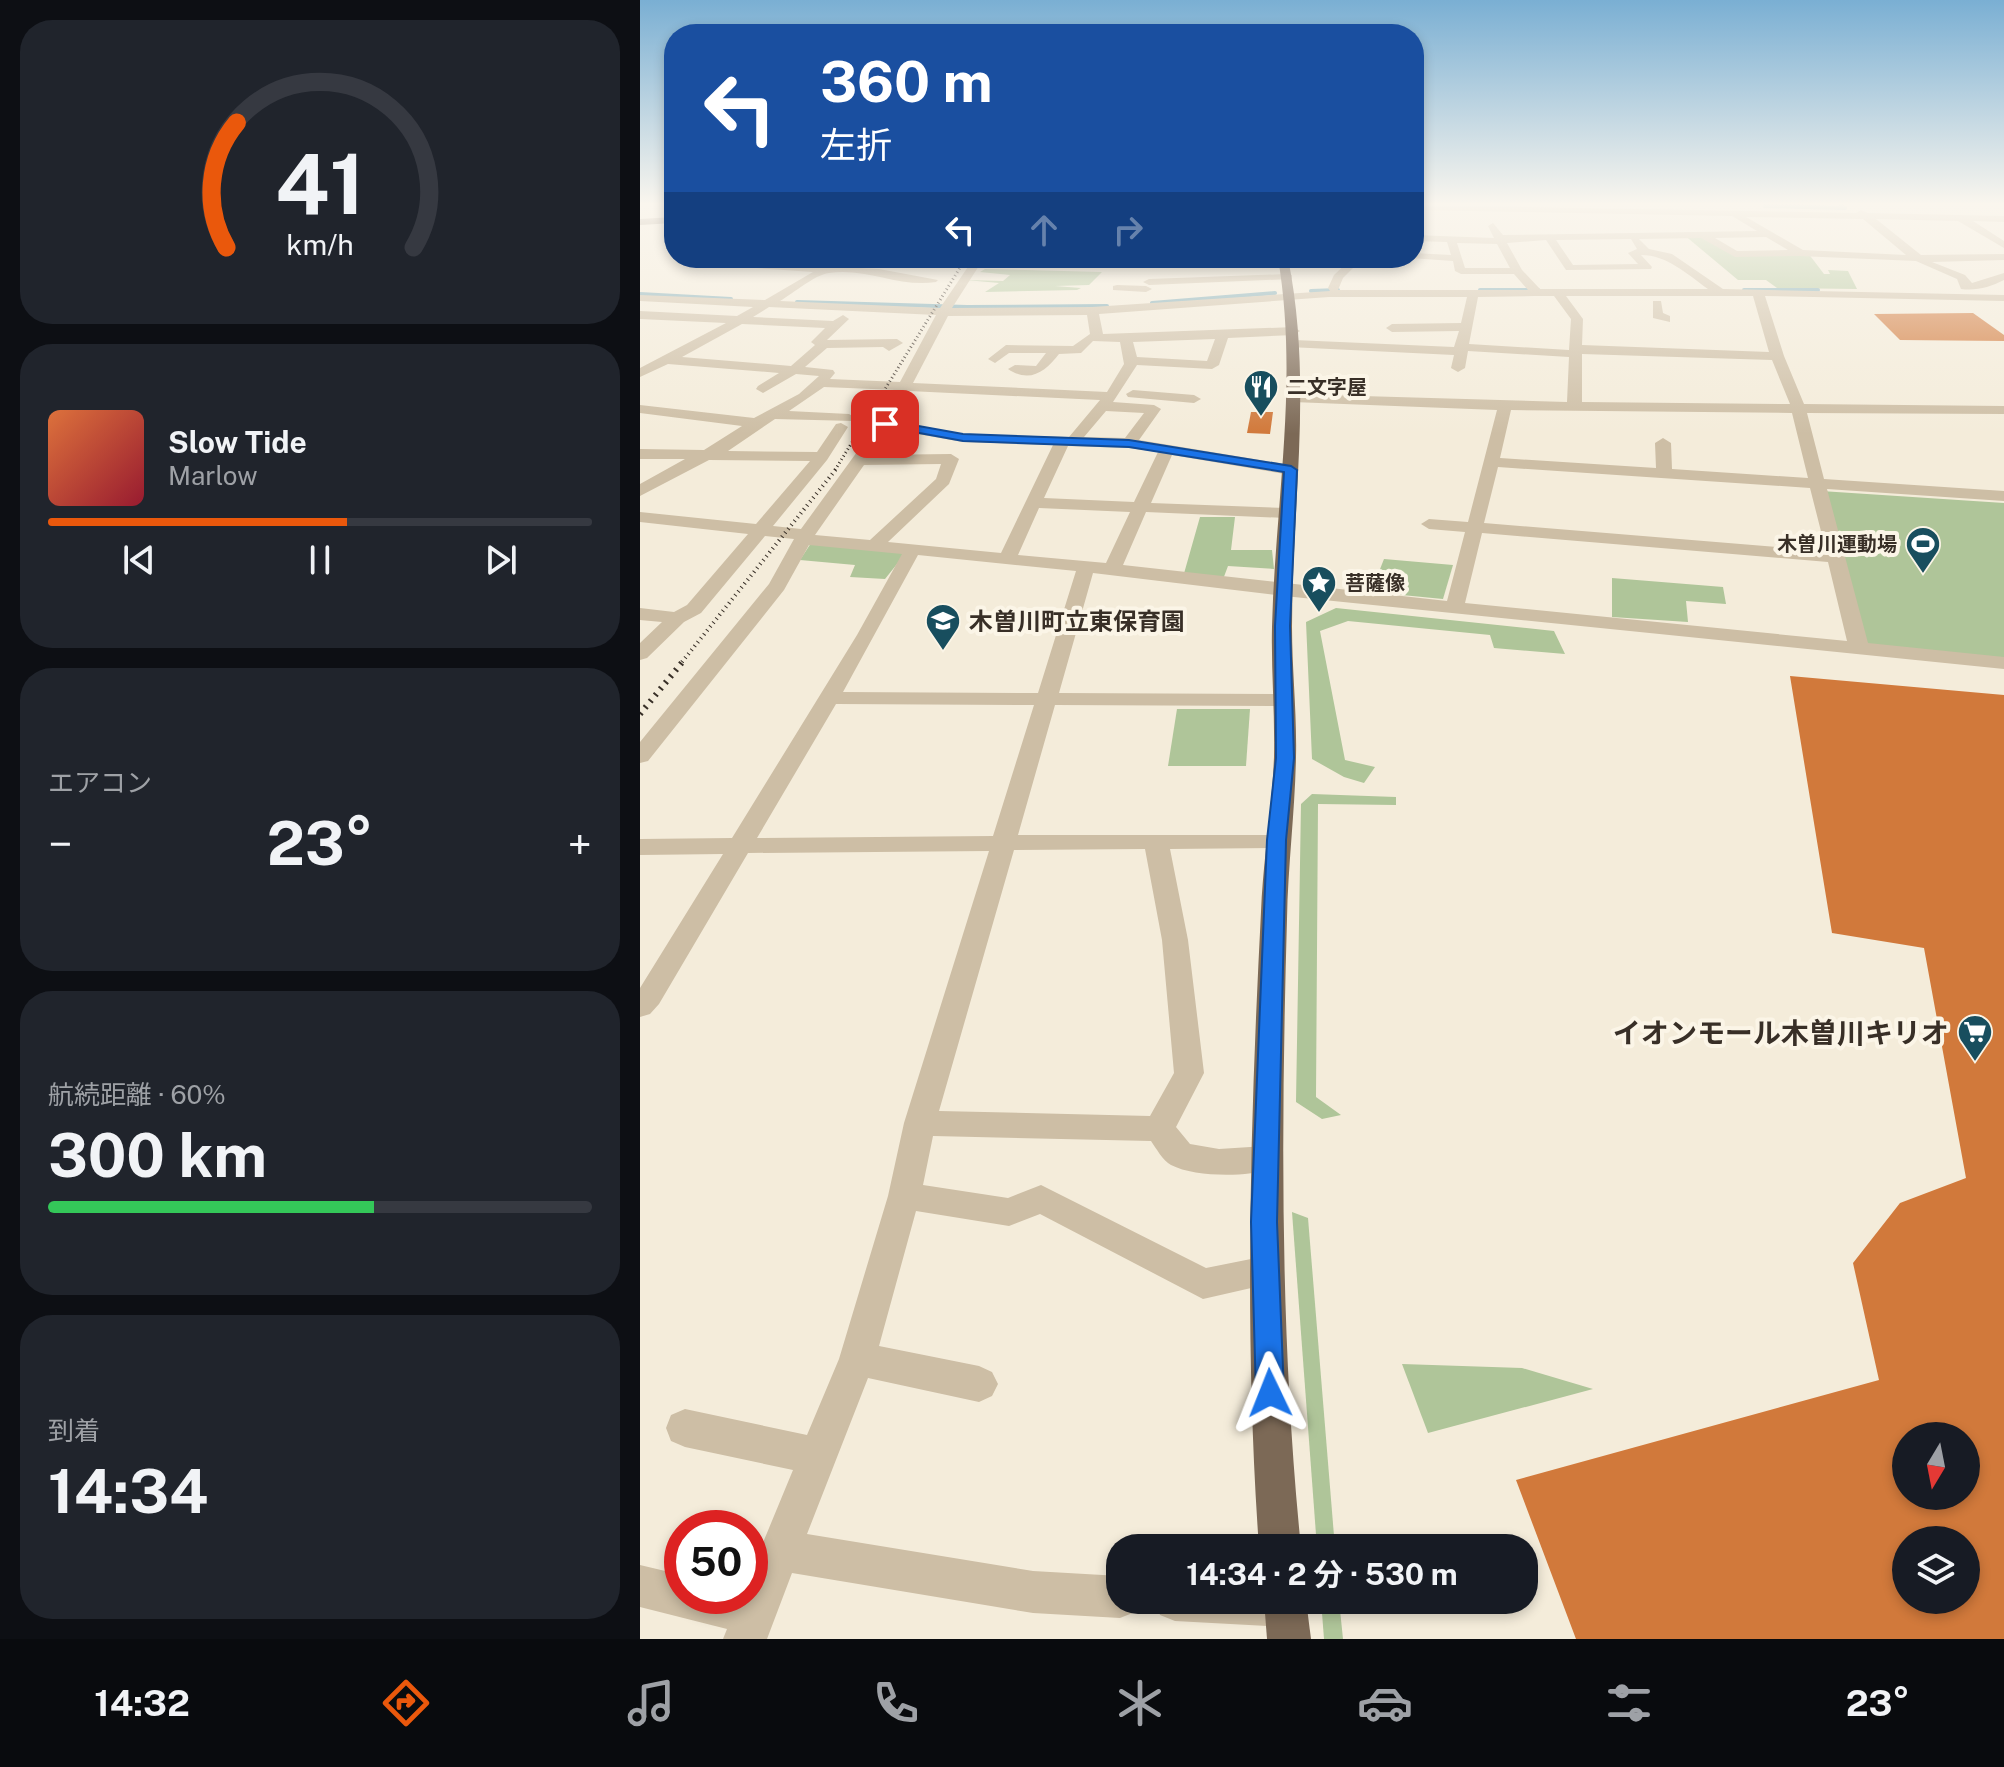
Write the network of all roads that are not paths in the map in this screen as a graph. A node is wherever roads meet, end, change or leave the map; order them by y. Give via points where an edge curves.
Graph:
1 (804, 281) edge
2 (964, 281) edge
3 (1141, 281) edge
4 (1149, 281) edge
5 (1289, 281) edge
6 (1338, 281) edge
7 (1527, 281) edge
8 (1705, 281) edge
9 (1858, 281) edge
10 (1963, 281) edge
11 (1992, 281) edge
12 (1860, 285) junction
13 (1117, 288) dead end
14 (958, 290) junction
15 (1717, 290) junction
16 (976, 291) dead end
17 (1338, 291) junction
18 (1536, 291) junction
19 (1968, 292) junction
20 (1885, 295) junction
21 (1292, 296) junction
22 (640, 298) edge
23 (654, 298) junction
24 (1472, 298) junction
25 (1560, 298) junction
26 (2004, 298) edge
27 (771, 301) junction
28 (1657, 304) junction
29 (1757, 304) junction
30 (1139, 306) junction
31 (1687, 306) dead end
32 (640, 307) edge
33 (859, 308) junction
34 (947, 309) junction
35 (1351, 309) dead end
36 (1026, 311) junction
37 (1092, 311) junction
38 (1910, 311) dead end
39 (640, 315) edge
40 (1666, 319) dead end
41 (739, 321) junction
42 (834, 325) junction
43 (1020, 327) dead end
44 (1465, 327) junction
45 (1392, 328) dead end
46 (1222, 332) junction
47 (1294, 337) junction
48 (1093, 338) junction
49 (1126, 339) junction
50 (1054, 343) junction
51 (824, 344) junction
52 (889, 347) dead end
53 (1408, 348) junction
54 (1460, 349) junction
55 (1576, 351) junction
56 (1777, 356) junction
57 (995, 359) dead end
58 (1130, 361) junction
59 (640, 362) edge
60 (662, 362) junction
61 (1405, 367) dead end
62 (1458, 368) dead end
63 (1015, 369) dead end
64 (794, 370) junction
65 (640, 373) edge
66 (822, 383) junction
67 (903, 388) junction
68 (943, 388) junction
69 (763, 389) dead end
70 (1109, 398) junction
71 (1293, 398) junction
72 (1194, 399) dead end
73 (1505, 406) junction
74 (1579, 407) junction
75 (1728, 407) junction
76 (1798, 407) junction
77 (640, 409) edge
78 (2004, 410) edge
79 (777, 415) junction
80 (756, 423) junction
81 (892, 425) junction
82 (1733, 429) dead end
83 (1069, 440) junction
84 (1129, 443) junction
85 (1663, 443) dead end
86 (1167, 449) junction
87 (640, 454) edge
88 (703, 454) junction
89 (757, 456) junction
90 (822, 457) junction
91 (859, 460) junction
92 (1493, 462) junction
93 (1291, 470) junction
94 (737, 474) dead end
95 (1664, 474) junction
96 (1820, 485) junction
97 (640, 491) edge
98 (2004, 496) edge
99 (1034, 503) junction
100 (1140, 508) junction
101 (1286, 513) junction
102 (640, 517) edge
103 (1429, 524) dead end
104 (1475, 527) junction
105 (759, 531) junction
106 (804, 537) junction
107 (873, 547) junction
108 (913, 549) junction
109 (1837, 557) junction
110 (1007, 559) junction
111 (1099, 567) junction
112 (1284, 590) junction
113 (1455, 606) junction
114 (640, 614) edge
115 (677, 618) junction
116 (1859, 648) junction
117 (640, 654) edge
118 (2004, 663) edge
119 (828, 698) junction
120 (1047, 698) junction
121 (1283, 700) junction
122 (640, 756) edge
123 (1276, 840) junction
124 (1156, 841) junction
125 (1002, 845) junction
126 (640, 847) edge
127 (739, 847) junction
128 (640, 1007) edge
129 (920, 1123) junction
130 (1159, 1129) junction
131 (1266, 1159) junction
132 (904, 1196) junction
133 (1266, 1271) junction
134 (857, 1359) junction
135 (979, 1384) dead end
136 (685, 1428) dead end
137 (819, 1457) junction
138 (1278, 1534) edge
139 (779, 1550) junction
140 (640, 1586) edge
141 (1106, 1596) edge
142 (750, 1626) edge

1 - 27 street
2 - 14 street
3 - 13 street
4 - 30 street
5 - 21 main road
6 - 17 street
7 - 18 street
8 - 15 street
9 - 12 street
10 - 19 street
11 - 19 street
12 - 20 street
12 - 29 street
14 - 16 street
14 - 34 street
15 - 25 street
15 - 29 street
17 - 21 street
17 - 24 street via 1394,301
17 - 35 street
18 - 24 street
18 - 25 street
19 - 20 street
19 - 26 street
20 - 38 street
21 - 30 street
21 - 47 main road
22 - 23 street
23 - 27 street
23 - 32 street
24 - 25 street
24 - 44 street
25 - 28 street
25 - 55 street via 1577,319
27 - 33 street
27 - 41 street
28 - 31 street
28 - 40 street via 1657,315
29 - 56 street
30 - 37 street
33 - 34 street
33 - 42 street
34 - 36 street
34 - 67 street
36 - 37 street
36 - 43 street
37 - 48 street
39 - 41 street
41 - 42 street
41 - 60 street
42 - 51 street via 817,342
44 - 45 street
44 - 54 street
46 - 47 street
46 - 49 street
46 - 58 street via 1212,365 1193,371
47 - 53 street via 1348,353
47 - 71 main road
48 - 49 street
48 - 50 street via 1076,350
49 - 58 street
50 - 57 street via 1006,349
50 - 63 street via 1040,370
51 - 52 street via 897,343
51 - 64 street
53 - 54 street
53 - 61 street
54 - 55 street
54 - 62 street
55 - 56 street
55 - 74 street via 1574,402
56 - 76 street
58 - 70 street
59 - 60 street
60 - 64 street
60 - 65 street
64 - 66 street via 828,373
64 - 69 street
66 - 67 street
66 - 79 street
67 - 68 street
67 - 81 street
68 - 70 street
68 - 81 street
70 - 72 street
70 - 83 street
70 - 84 street via 1154,409
71 - 73 street
71 - 93 main road
73 - 74 street
73 - 92 street
74 - 75 street
75 - 76 street
75 - 82 street
76 - 78 street
76 - 96 street
77 - 80 street
79 - 80 street
79 - 90 street via 845,422
80 - 88 street via 718,450
81 - 83 street via 963,438
81 - 91 street
83 - 84 street
83 - 99 street
84 - 86 street
85 - 95 street
86 - 93 street
86 - 100 street
87 - 88 street
88 - 89 street
88 - 97 street
89 - 90 street
89 - 94 street
90 - 105 street
91 - 106 street
91 - 107 street via 951,459 943,481
92 - 95 street
92 - 104 street
93 - 101 main road
95 - 96 street
96 - 98 street
96 - 109 street
99 - 100 street
99 - 110 street
100 - 101 street
100 - 111 street
101 - 112 main road
102 - 105 street
103 - 104 street
104 - 109 street
104 - 113 street
105 - 106 street
105 - 115 street via 694,609
106 - 107 street
106 - 122 street via 777,586
107 - 108 street
108 - 110 street
108 - 119 street
109 - 116 street
110 - 111 street
111 - 112 street
111 - 120 street
112 - 113 street
112 - 121 main road
113 - 116 street
114 - 115 street
115 - 117 street
116 - 118 street
119 - 120 street
119 - 127 street
120 - 121 street
120 - 125 street
121 - 123 main road via 1285,758
123 - 124 street
123 - 131 main road
124 - 125 street
124 - 130 street via 1175,940 1189,1073
125 - 127 street
125 - 129 street
126 - 127 street
127 - 128 street
129 - 130 street
129 - 132 street
130 - 131 street via 1180,1155 1219,1162
131 - 133 main road
132 - 133 street via 1009,1212 1041,1199 1203,1284
132 - 134 street
133 - 138 main road
134 - 135 street
134 - 137 street
136 - 137 street
137 - 139 street
139 - 141 street via 1033,1592
139 - 142 street
140 - 142 street

